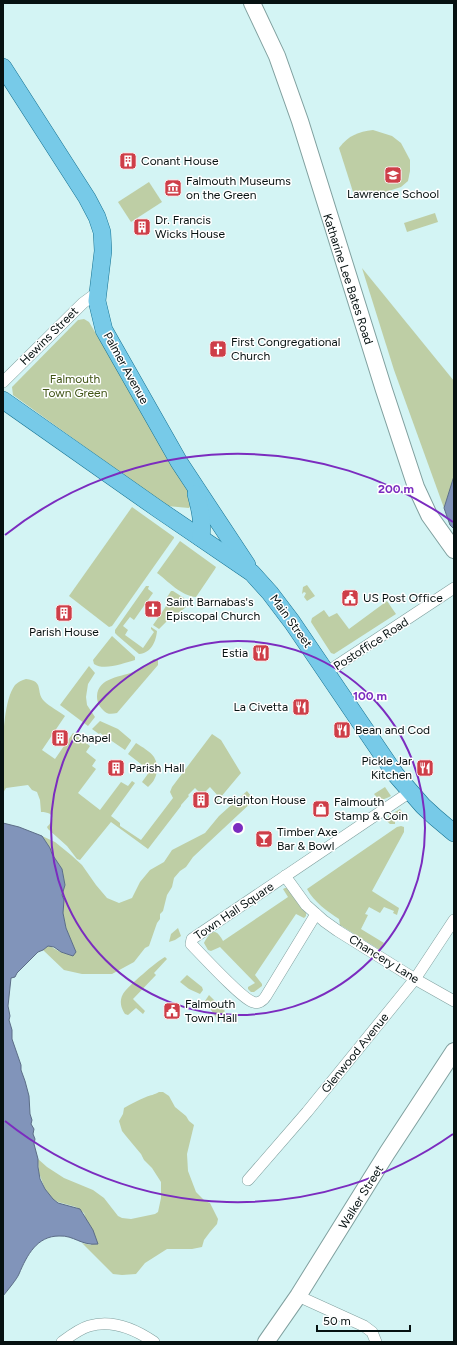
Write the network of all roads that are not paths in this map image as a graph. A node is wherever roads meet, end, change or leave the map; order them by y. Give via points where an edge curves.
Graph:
1 (252, 3) edge
2 (3, 67) edge
3 (98, 292) junction
4 (3, 382) edge
5 (3, 400) edge
6 (194, 484) junction
7 (201, 538) junction
8 (454, 550) edge
9 (252, 573) junction
10 (454, 588) edge
11 (327, 672) junction
12 (410, 792) junction
13 (454, 833) edge
14 (285, 876) junction
15 (316, 914) junction
16 (454, 920) edge
17 (415, 979) junction
18 (454, 1001) edge
19 (454, 1051) edge
20 (248, 1180) dead end
21 (298, 1296) junction
22 (62, 1342) edge
23 (154, 1342) edge
24 (266, 1342) edge
25 (376, 1342) edge

1 - 8 street, Katharine Lee Bates Road via 277,56 300,121 416,487 429,515
2 - 3 main road, Palmer Avenue via 97,217 102,232 103,250
3 - 4 street, Hewins Street via 83,303
3 - 6 main road, Palmer Avenue via 104,330
5 - 7 main road, Main Street
6 - 7 main road via 201,512
6 - 9 main road, Palmer Avenue
7 - 9 main road, Main Street
9 - 11 main road, Main Street via 289,616
10 - 11 street, Postoffice Road
11 - 12 main road, Main Street
12 - 13 main road, Main Street
12 - 14 street, Town Hall Square
14 - 15 street, Town Hall Square via 306,905
14 - 15 street, Town Hall Square via 192,939 191,944 250,1001 259,1002 266,996
15 - 17 street, Chancery Lane via 338,931
16 - 17 street, Glenwood Avenue
17 - 18 street, Chancery Lane
17 - 20 street, Glenwood Avenue
19 - 21 street, Walker Street
21 - 24 street, Walker Street
21 - 25 street via 364,1326 372,1332
22 - 23 street via 88,1326 106,1324 133,1330

